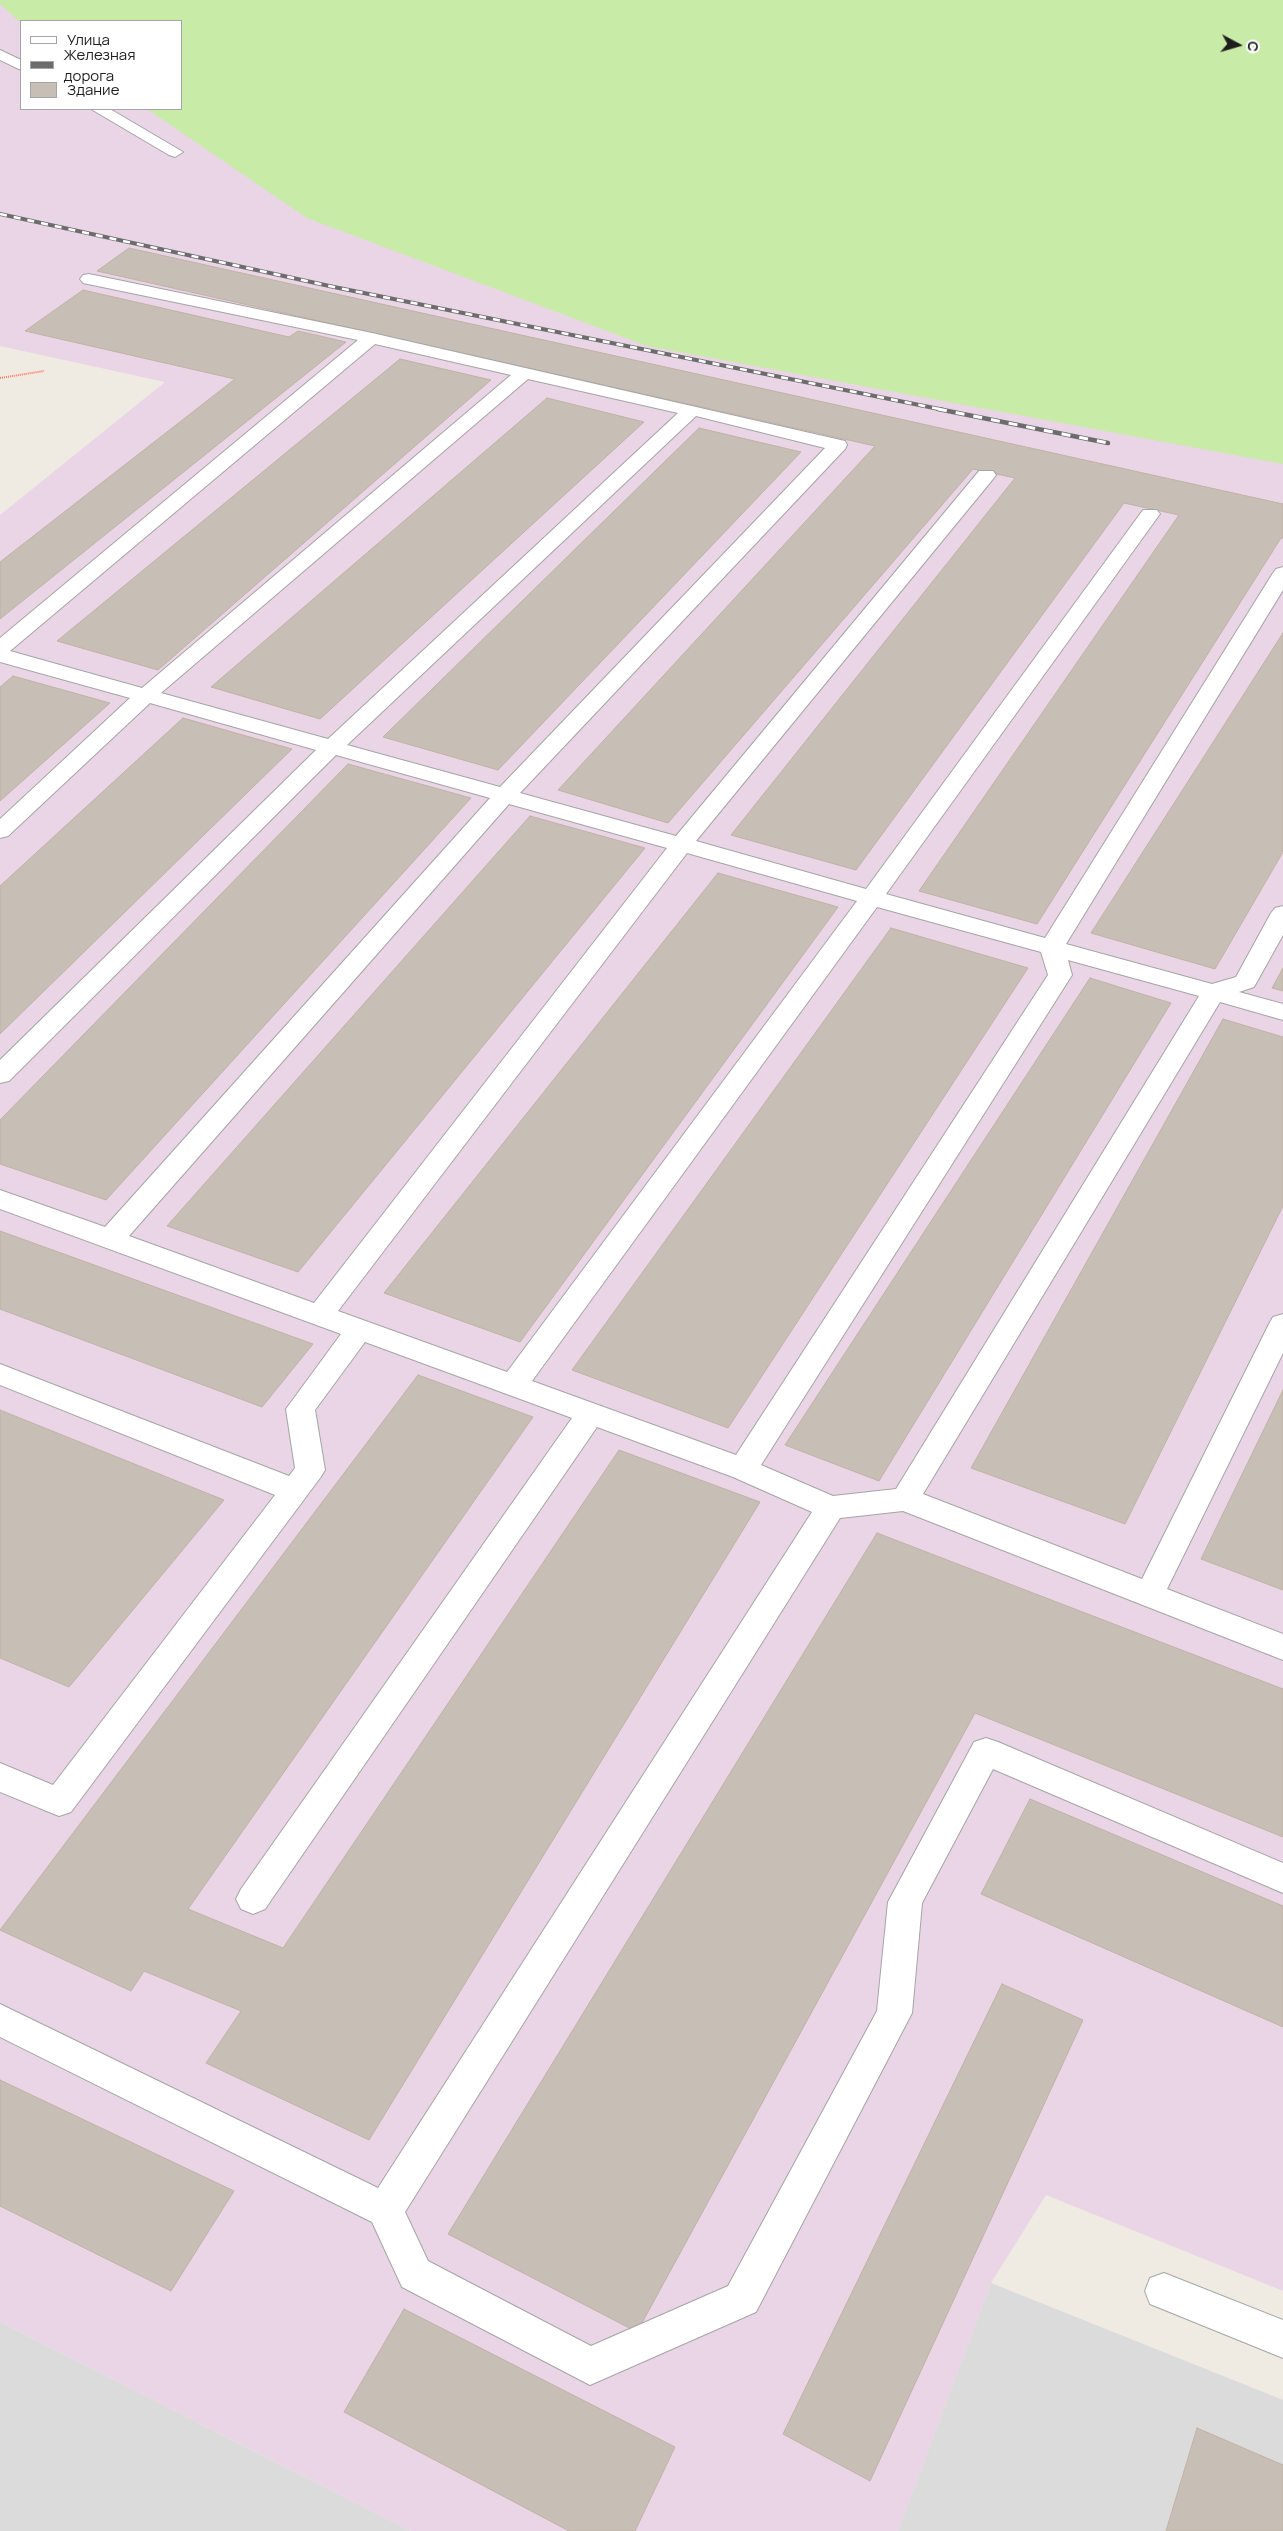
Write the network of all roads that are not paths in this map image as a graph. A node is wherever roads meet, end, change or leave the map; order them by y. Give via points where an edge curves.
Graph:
1 (0, 54) edge
2 (20, 65) edge
3 (101, 110) edge
4 (175, 152) dead end
5 (89, 279) dead end
6 (372, 338) junction
7 (524, 373) junction
8 (692, 410) junction
9 (986, 475) dead end
10 (1150, 514) dead end
11 (1283, 573) edge
12 (0, 649) edge
13 (0, 654) edge
14 (146, 695) junction
15 (332, 747) junction
16 (505, 795) junction
17 (0, 831) edge
18 (682, 844) junction
19 (872, 897) junction
20 (1283, 913) edge
21 (1052, 947) junction
22 (1214, 992) junction
23 (1283, 1012) edge
24 (0, 1075) edge
25 (0, 1199) edge
26 (110, 1239) junction
27 (319, 1316) junction
28 (1283, 1324) edge
29 (359, 1330) junction
30 (0, 1374) edge
31 (513, 1386) junction
32 (591, 1414) junction
33 (743, 1469) junction
34 (294, 1490) junction
35 (905, 1500) junction
36 (832, 1508) junction
37 (1149, 1595) junction
38 (1283, 1647) edge
39 (0, 1777) edge
40 (1283, 1878) edge
41 (253, 1899) dead end
42 (0, 2020) edge
43 (385, 2210) junction
44 (1164, 2291) dead end
45 (1283, 2339) edge

1 - 2 street
3 - 4 street
5 - 6 street
6 - 7 street
6 - 12 street
7 - 8 street
7 - 14 street
8 - 15 street
8 - 16 street via 838,445
9 - 18 street
10 - 19 street
11 - 21 street
13 - 14 street
14 - 15 street
14 - 17 street
15 - 16 street
15 - 24 street
16 - 18 street
16 - 26 street
18 - 19 street
18 - 27 street
19 - 21 street
19 - 31 street
20 - 22 street via 1245,982
21 - 22 street
21 - 33 street via 1060,975
22 - 23 street
22 - 35 street
25 - 26 street
26 - 27 street
27 - 29 street
28 - 37 street
29 - 31 street
29 - 34 street via 300,1410 310,1470
30 - 34 street
31 - 32 street
32 - 33 street
32 - 41 street
33 - 36 street
34 - 39 street via 58,1802
35 - 36 street
35 - 37 street
36 - 43 street
37 - 38 street
40 - 43 street via 986,1751 905,1902 894,2013 742,2298 590,2366 415,2274
42 - 43 street
44 - 45 street

